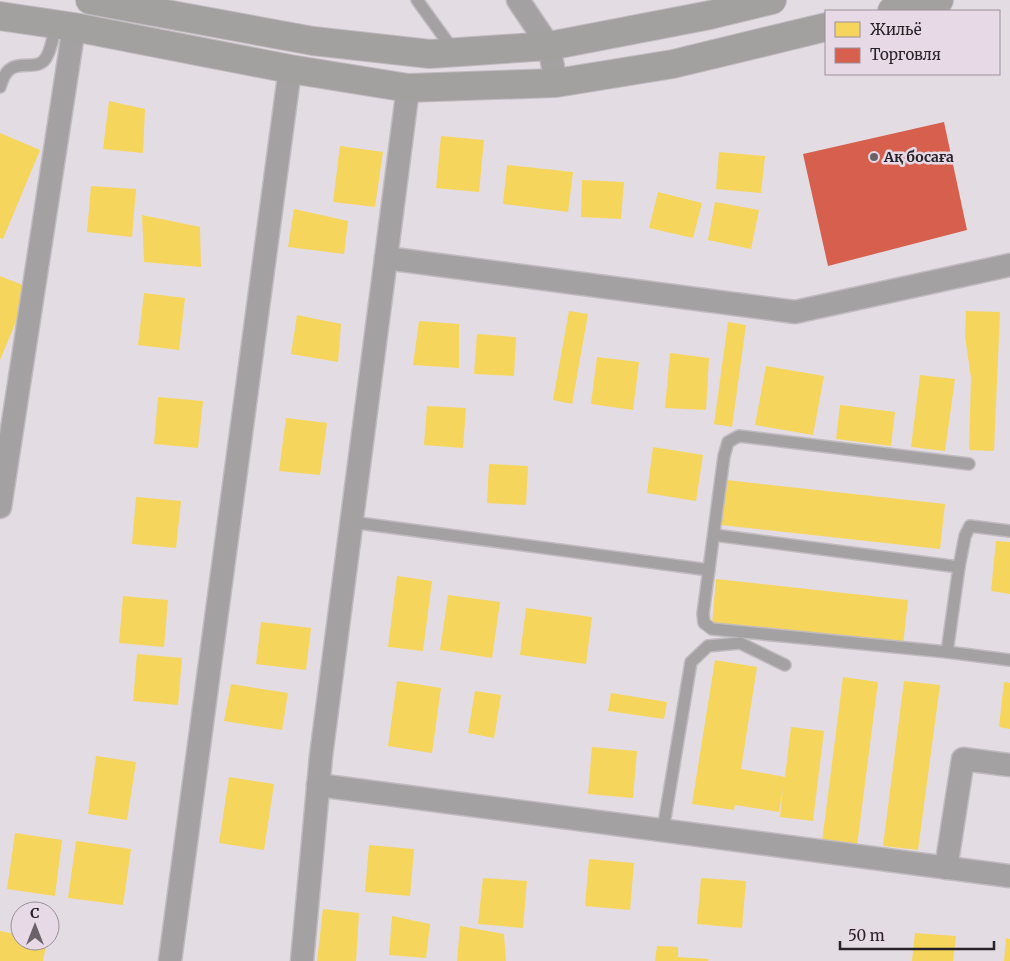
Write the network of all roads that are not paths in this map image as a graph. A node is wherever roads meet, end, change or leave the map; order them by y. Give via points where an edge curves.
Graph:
1 (90, 0) edge
2 (417, 0) edge
3 (518, 0) edge
4 (772, 0) edge
5 (939, 0) edge
6 (896, 10) edge
7 (0, 16) edge
8 (65, 26) junction
9 (825, 27) edge
10 (549, 46) junction
11 (455, 52) junction
12 (290, 69) junction
13 (556, 83) junction
14 (0, 87) edge
15 (408, 88) junction
16 (386, 258) junction
17 (1010, 265) edge
18 (969, 464) dead end
19 (0, 507) edge
20 (351, 522) junction
21 (1010, 531) edge
22 (714, 535) junction
23 (959, 568) junction
24 (709, 570) junction
25 (947, 652) junction
26 (1010, 660) edge
27 (785, 665) dead end
28 (1010, 764) edge
29 (318, 785) junction
30 (663, 830) junction
31 (946, 868) junction
32 (1010, 876) edge
33 (170, 961) edge
34 (302, 961) edge

1 - 11 main road via 314,42 430,54
2 - 11 lane
3 - 10 street
4 - 10 main road
5 - 6 main road
7 - 8 main road
8 - 12 main road
8 - 14 lane via 41,63 10,68
8 - 19 street
9 - 13 main road via 673,64
10 - 11 main road
10 - 13 street
12 - 15 main road
12 - 33 street
13 - 15 main road
15 - 16 street
16 - 17 street via 796,312
16 - 20 street
18 - 22 lane via 739,436 728,442 724,456
20 - 24 lane
20 - 29 street
21 - 23 lane via 970,526
22 - 23 lane
22 - 24 lane
23 - 25 lane
24 - 25 lane via 703,614 704,623 712,629
25 - 26 lane
27 - 30 lane via 740,643 708,646 691,662
28 - 31 street via 963,759
29 - 30 street
29 - 34 street
30 - 31 street
31 - 32 street

